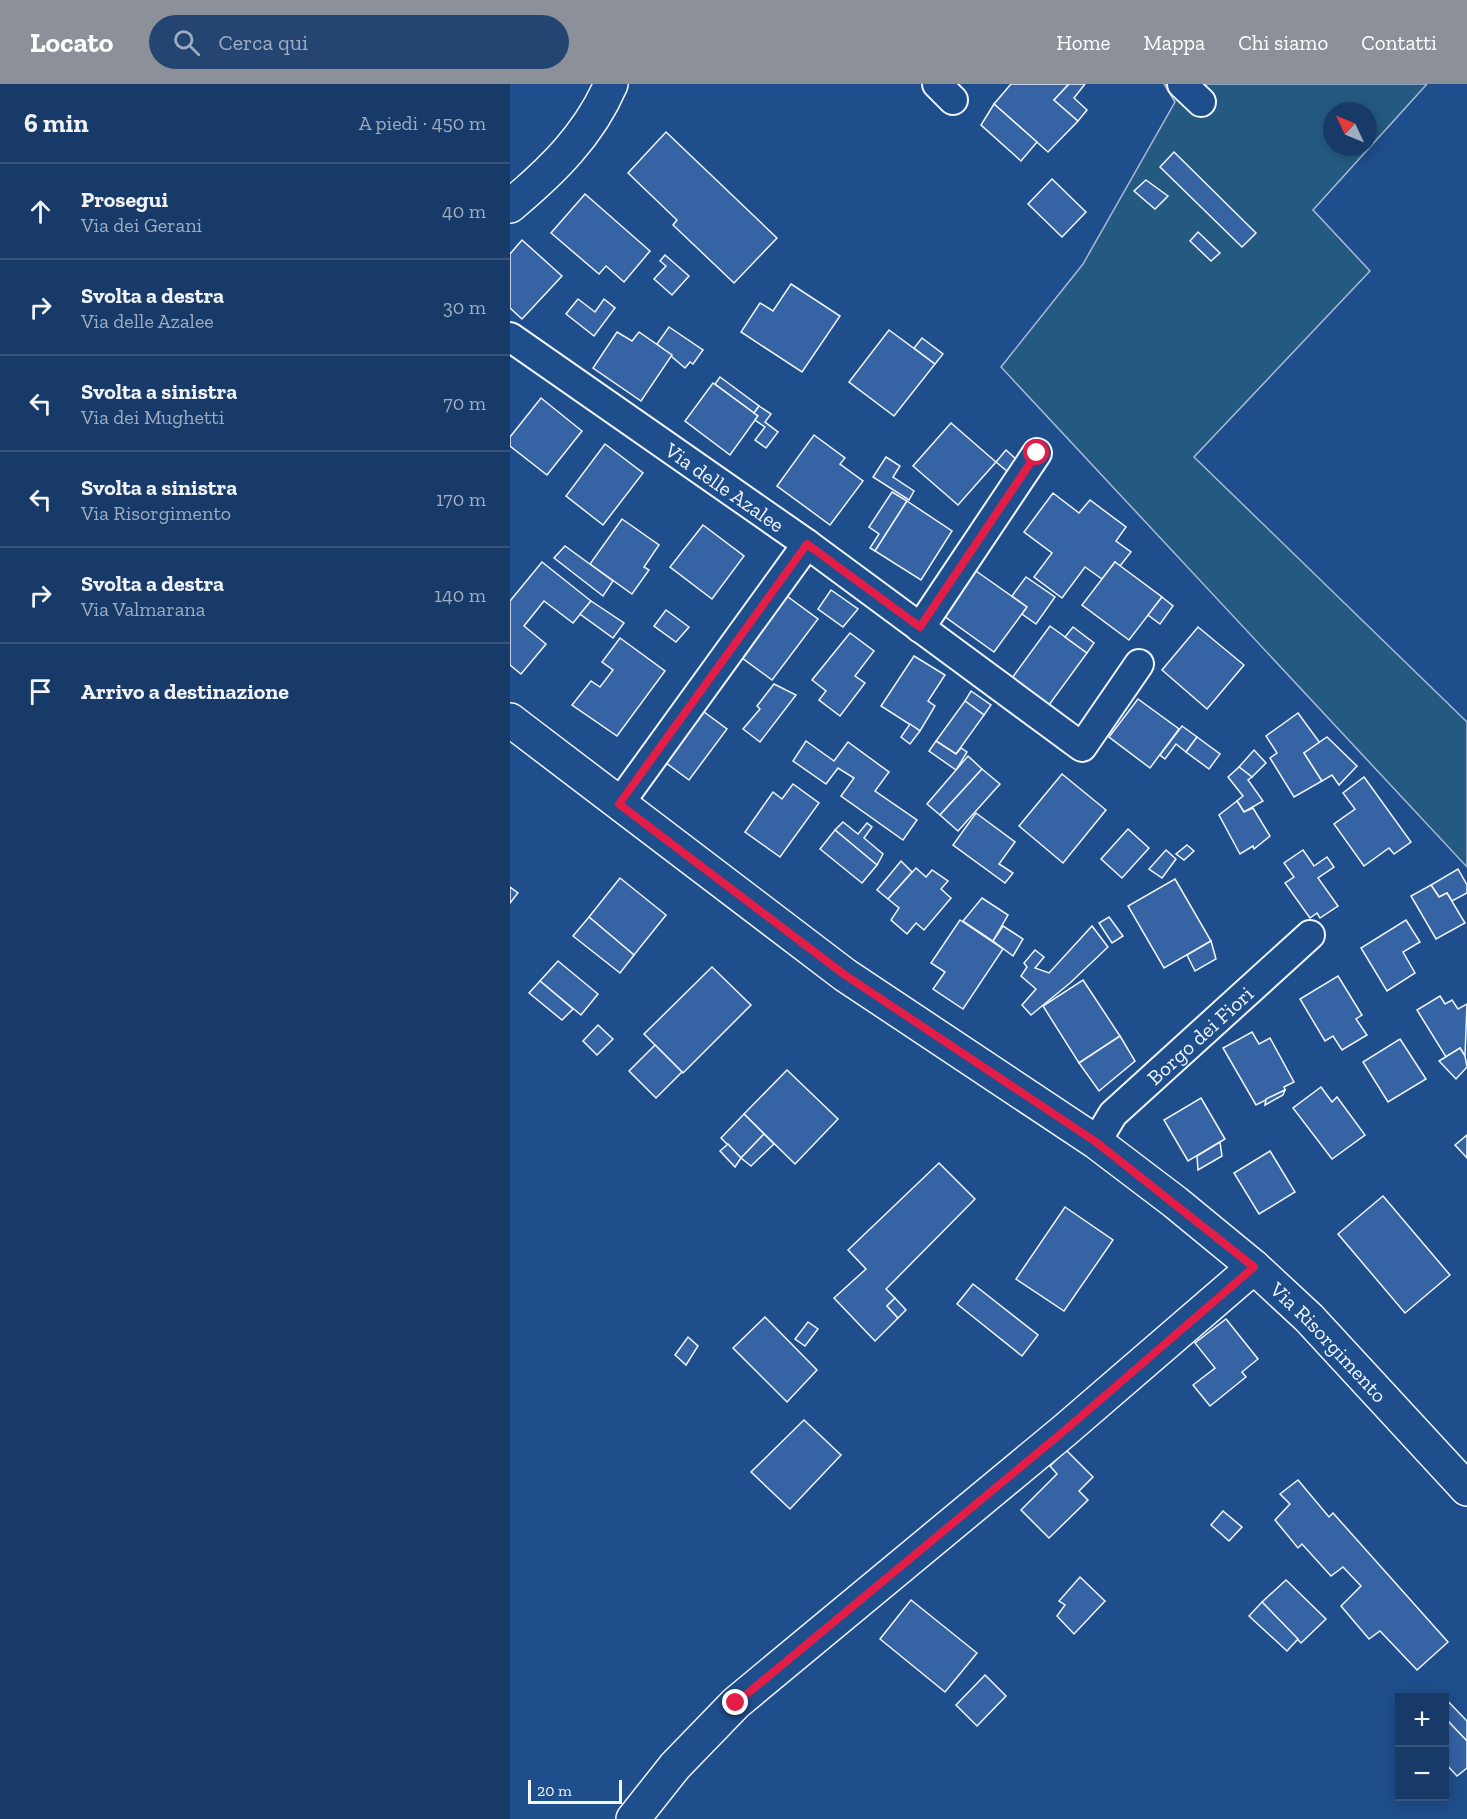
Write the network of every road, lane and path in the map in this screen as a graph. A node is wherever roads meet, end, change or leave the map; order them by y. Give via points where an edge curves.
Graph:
1 (610, 84) edge
2 (510, 206) edge
3 (510, 337) edge
4 (1037, 453) dead end
5 (807, 544) junction
6 (920, 627) junction
7 (1139, 664) dead end
8 (510, 720) edge
9 (619, 804) junction
10 (1310, 935) dead end
11 (1096, 1142) junction
12 (1254, 1267) junction
13 (1467, 1489) edge
14 (633, 1819) edge

1 - 2 street via 586,130 549,173
3 - 5 street, Via delle Azalee
4 - 6 street
5 - 6 street, Via delle Azalee
5 - 9 street
6 - 7 street, Via delle Azalee via 1082,747
8 - 9 street, Via Risorgimento
9 - 11 street, Via Risorgimento via 845,975
10 - 11 street, Borgo dei Fiori via 1113,1114
11 - 12 street, Via Risorgimento
12 - 13 street, Via Risorgimento via 1309,1318
12 - 14 street via 1064,1431 736,1703 675,1766

